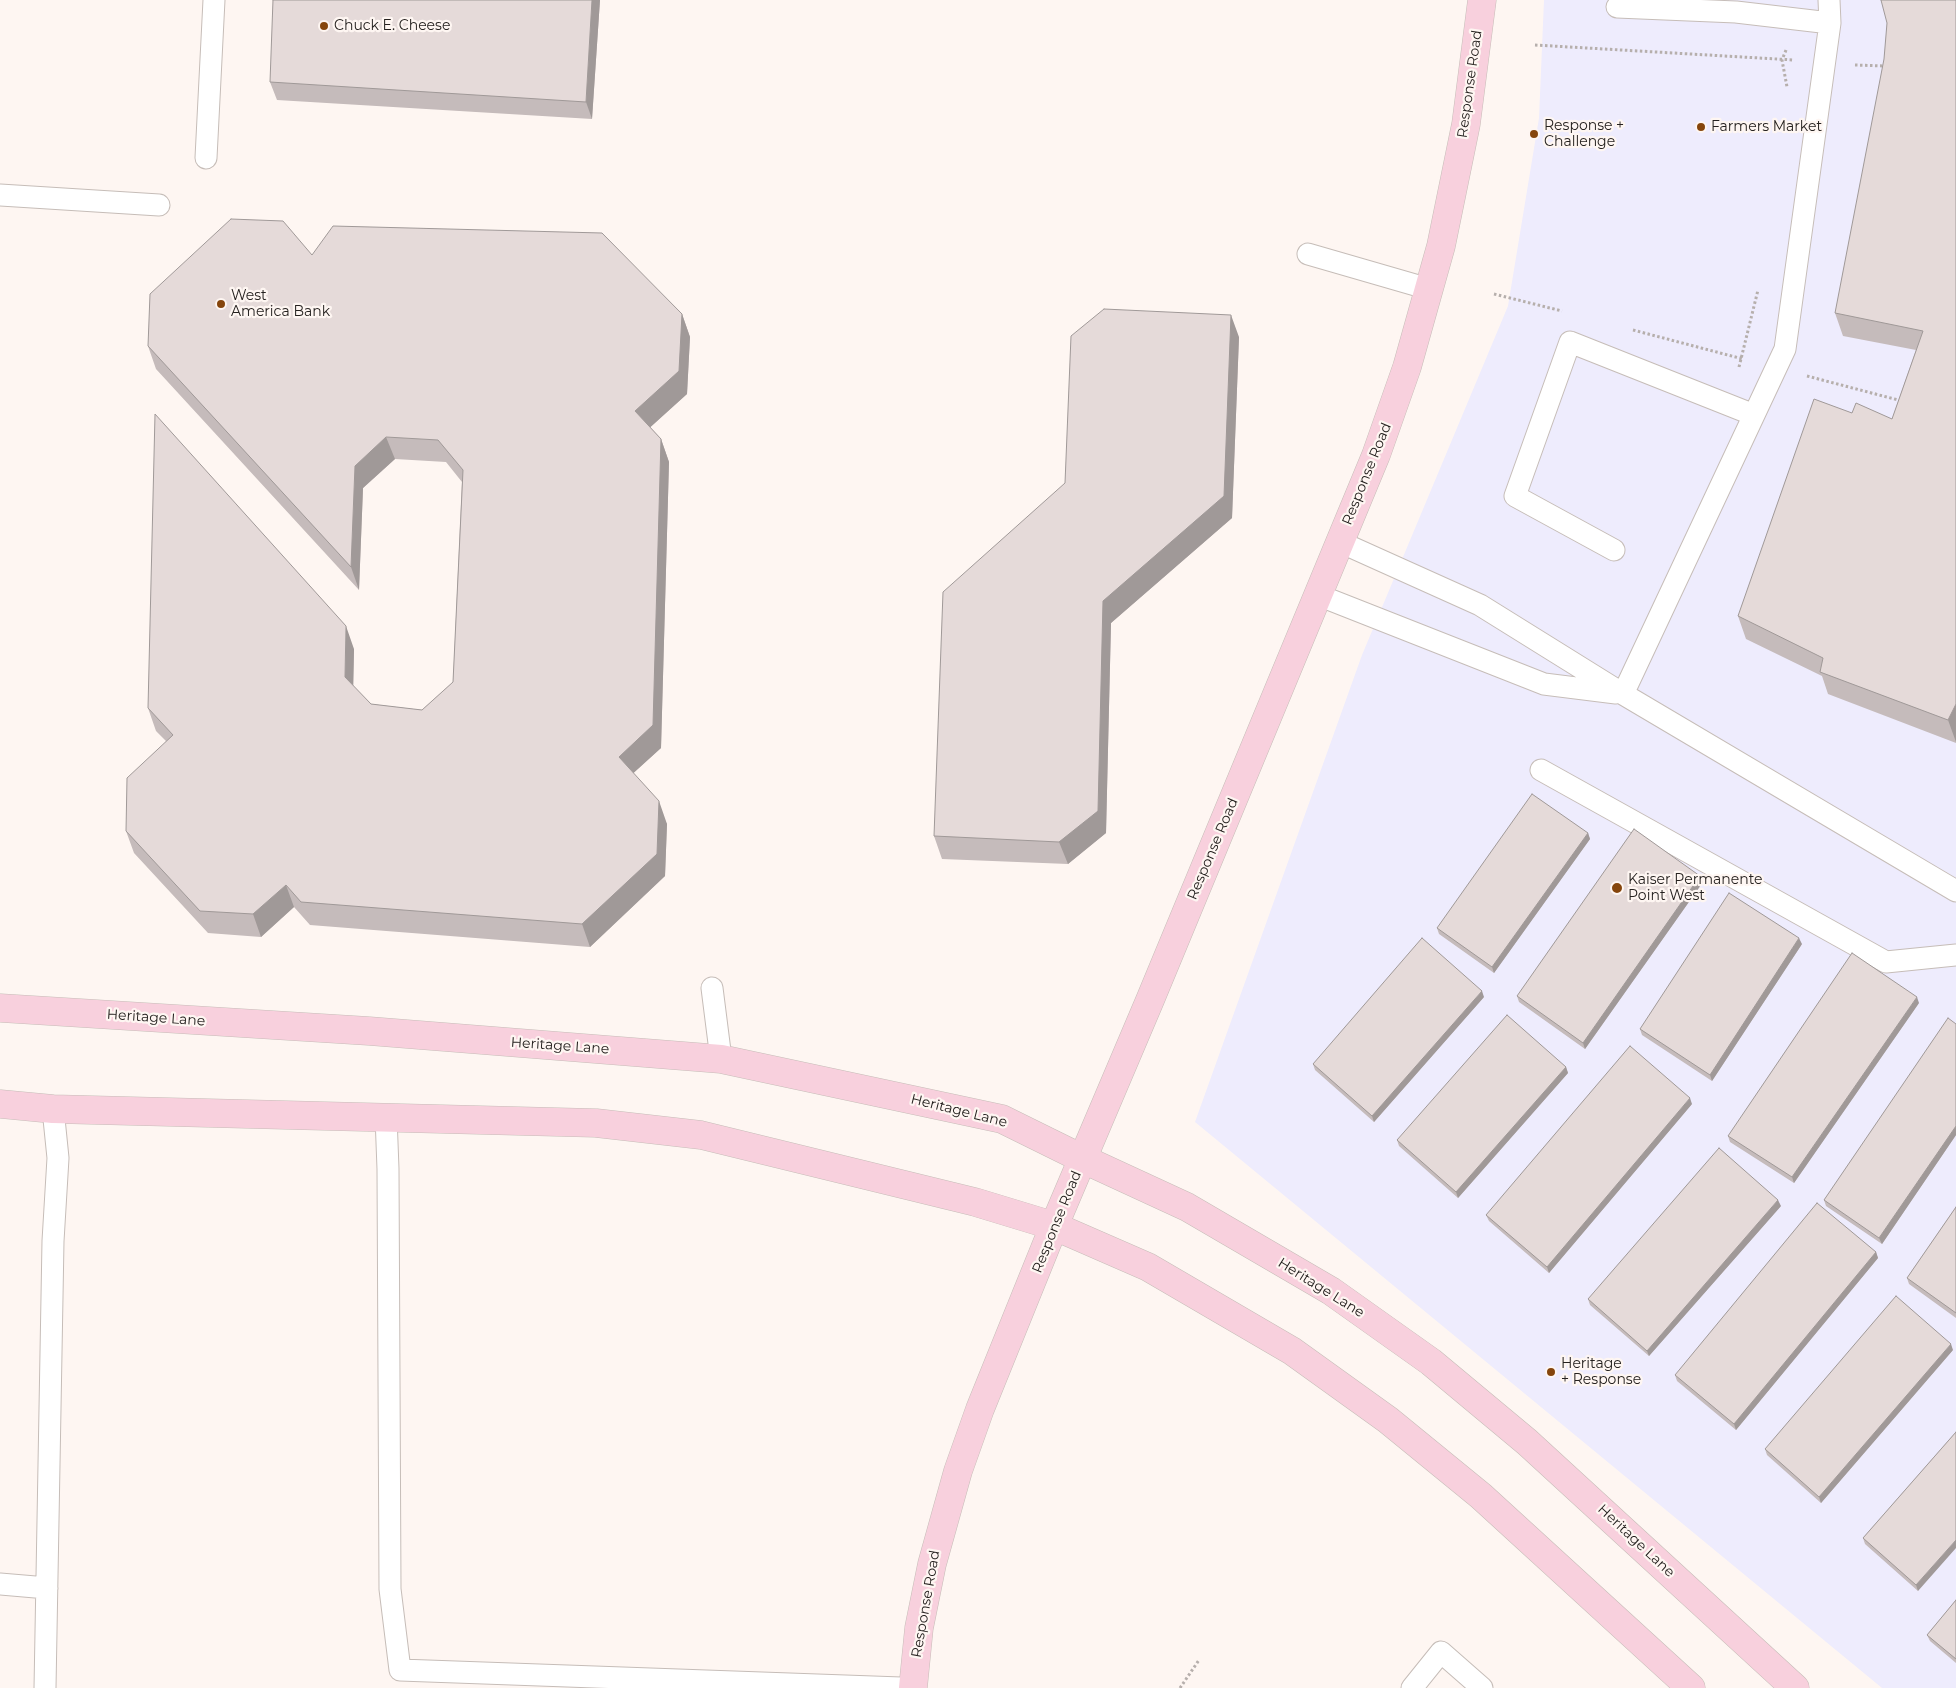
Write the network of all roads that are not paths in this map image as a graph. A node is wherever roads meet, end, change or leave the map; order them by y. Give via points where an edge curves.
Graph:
1 (214, 0) edge
2 (1482, 0) edge
3 (1829, 0) edge
4 (1617, 7) dead end
5 (1830, 23) junction
6 (206, 158) dead end
7 (0, 194) edge
8 (159, 205) dead end
9 (1308, 254) dead end
10 (1429, 290) junction
11 (1754, 415) junction
12 (1340, 542) junction
13 (1614, 550) dead end
14 (1318, 595) junction
15 (1623, 694) junction
16 (1541, 770) dead end
17 (1956, 891) edge
18 (1956, 955) edge
19 (712, 988) dead end
20 (0, 1008) edge
21 (722, 1059) junction
22 (0, 1104) edge
23 (53, 1109) junction
24 (386, 1116) junction
25 (1083, 1159) junction
26 (1054, 1226) junction
27 (0, 1584) edge
28 (47, 1588) junction
29 (400, 1679) edge
30 (45, 1688) edge
31 (901, 1688) edge
32 (913, 1688) edge
33 (1412, 1688) edge
34 (1482, 1688) edge
35 (1691, 1688) edge
36 (1795, 1688) edge

1 - 6 lane
2 - 10 main road, Response Road via 1466,124
3 - 5 lane
4 - 5 lane via 1736,12
5 - 11 lane via 1785,349
7 - 8 lane
9 - 10 lane
10 - 12 main road, Response Road via 1404,376
11 - 13 lane via 1570,342 1515,496
11 - 15 lane
12 - 14 main road, Response Road
12 - 15 lane via 1480,605
14 - 15 lane via 1544,684
14 - 25 main road, Response Road
15 - 17 lane
16 - 18 lane via 1886,962
19 - 21 lane
20 - 21 main road, Heritage Lane via 368,1031
21 - 25 main road, Heritage Lane via 1002,1119
22 - 23 main road
23 - 24 main road
23 - 28 lane via 58,1158 52,1250
24 - 26 main road via 596,1123 701,1135 975,1202
24 - 29 lane via 390,1589
25 - 26 main road, Response Road
25 - 36 main road, Heritage Lane via 1187,1207 1331,1291 1431,1362 1528,1442
26 - 32 main road, Response Road via 958,1470 932,1564 919,1628
26 - 35 main road via 1157,1272 1292,1351 1388,1420 1481,1496
27 - 28 lane
28 - 30 lane
29 - 31 lane
33 - 34 lane via 1441,1652

